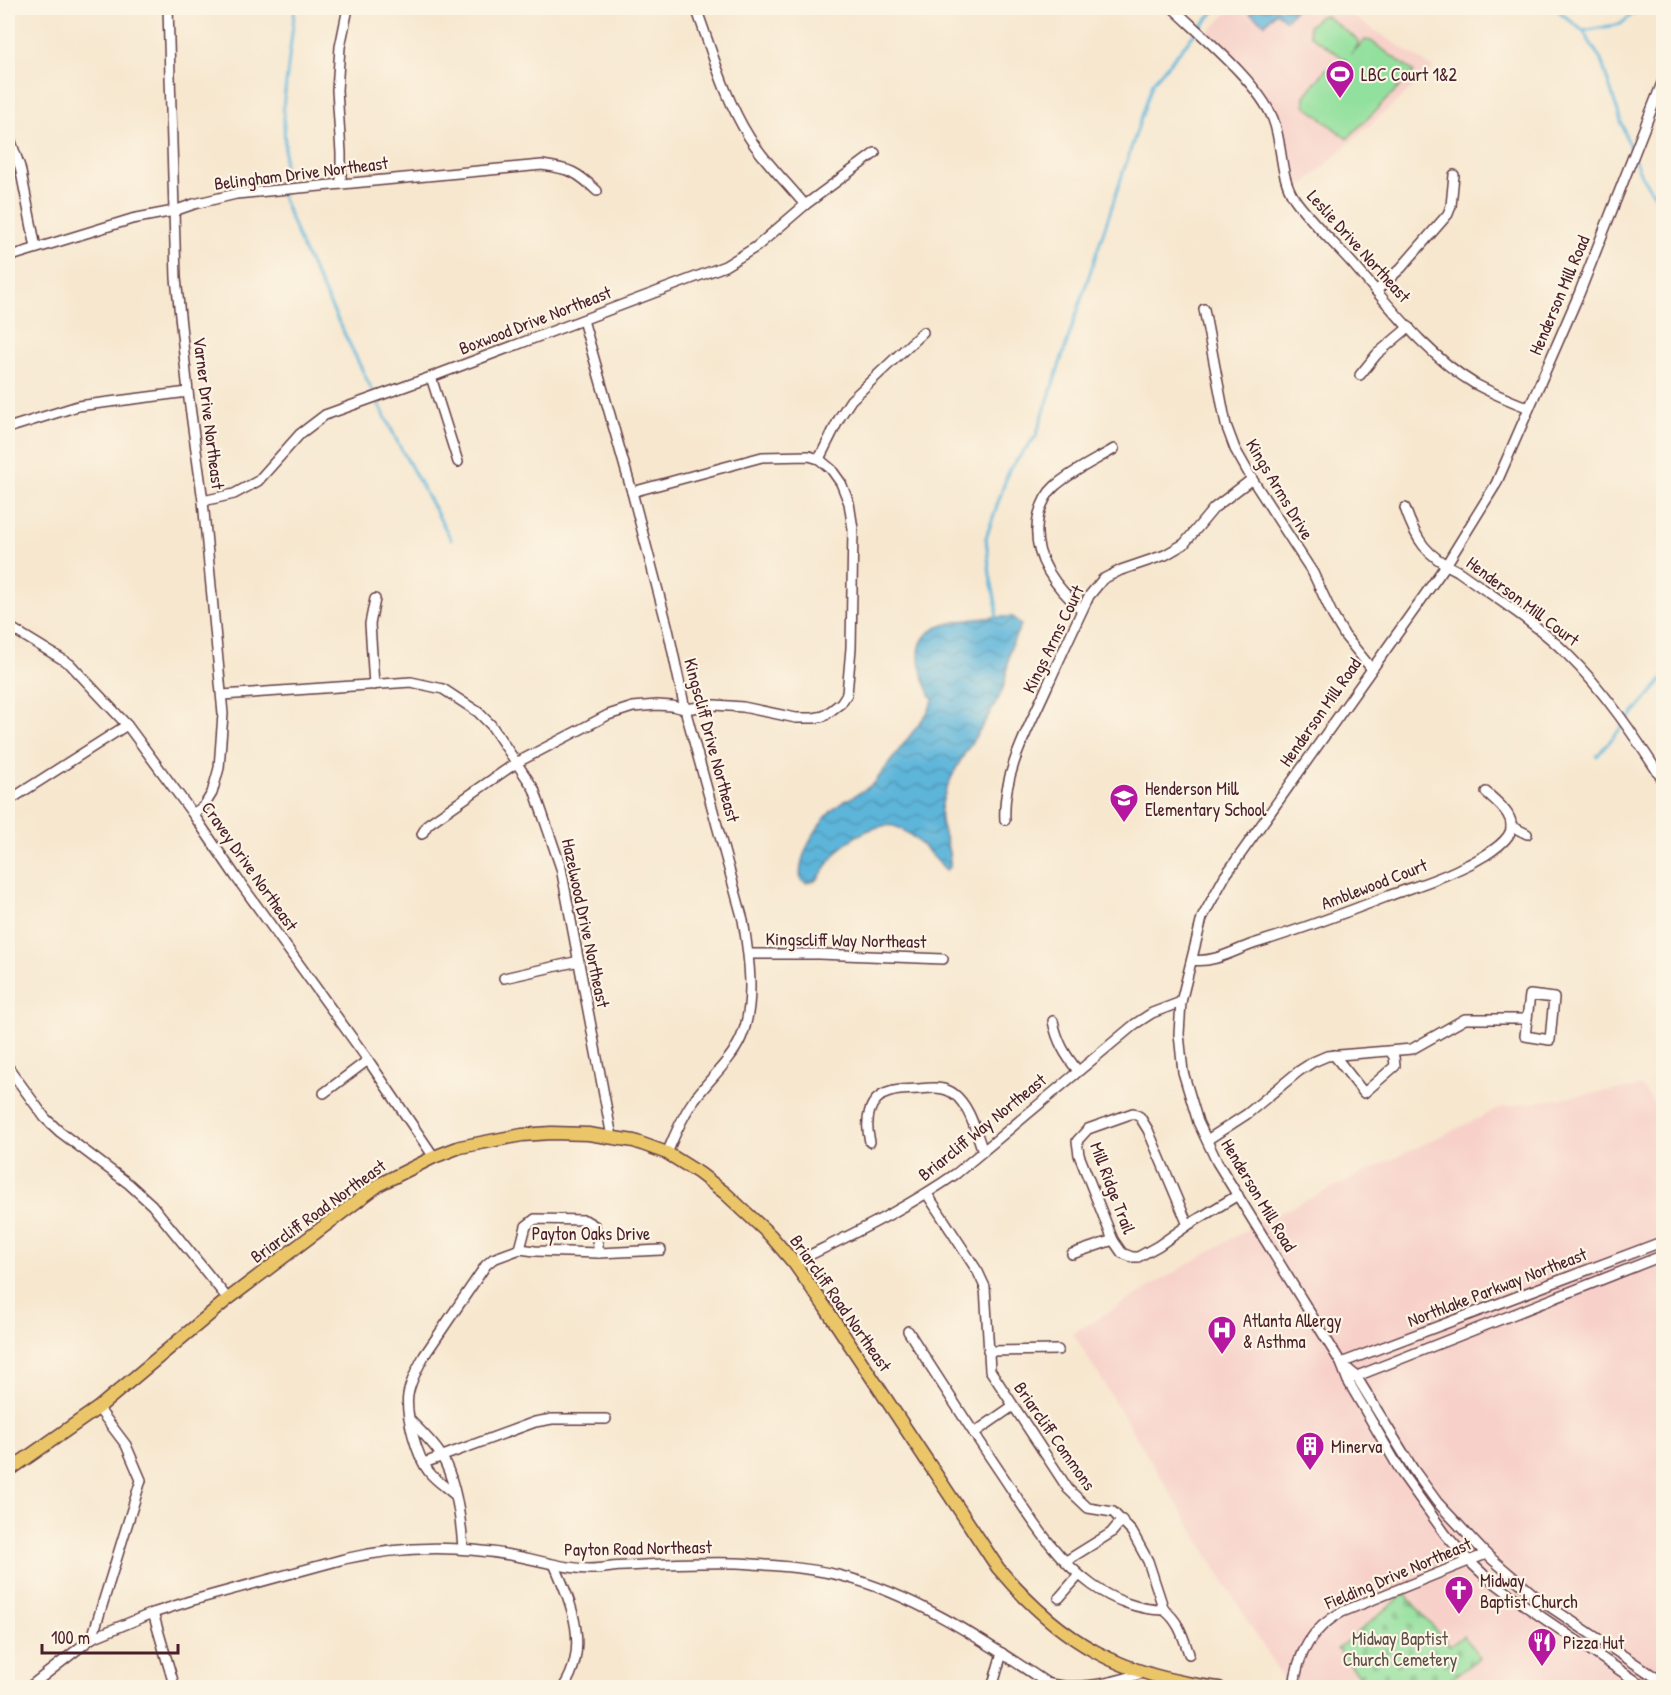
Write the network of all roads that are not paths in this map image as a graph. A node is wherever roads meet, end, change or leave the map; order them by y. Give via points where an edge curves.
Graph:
1 (168, 8) edge
2 (348, 8) edge
3 (696, 8) edge
4 (1173, 8) edge
5 (1664, 78) edge
6 (8, 133) edge
7 (875, 153) dead end
8 (1454, 175) dead end
9 (341, 183) junction
10 (597, 190) dead end
11 (806, 205) junction
12 (174, 212) junction
13 (36, 248) junction
14 (8, 257) edge
15 (1376, 291) junction
16 (1204, 309) dead end
17 (583, 320) junction
18 (1409, 327) junction
19 (922, 332) dead end
20 (1360, 375) dead end
21 (431, 377) junction
22 (188, 392) junction
23 (1529, 408) junction
24 (8, 428) edge
25 (1114, 449) dead end
26 (819, 459) junction
27 (458, 462) dead end
28 (1252, 479) junction
29 (632, 492) junction
30 (203, 501) junction
31 (1405, 508) dead end
32 (1446, 565) junction
33 (375, 599) dead end
34 (1082, 610) junction
35 (8, 626) edge
36 (1371, 668) junction
37 (374, 685) junction
38 (222, 695) junction
39 (685, 709) junction
40 (127, 724) junction
41 (516, 763) junction
42 (1664, 782) edge
43 (1486, 792) dead end
44 (8, 801) edge
45 (194, 814) junction
46 (1005, 820) dead end
47 (1511, 826) junction
48 (422, 834) dead end
49 (1527, 834) dead end
50 (749, 954) junction
51 (943, 959) dead end
52 (1192, 960) junction
53 (579, 961) junction
54 (504, 978) dead end
55 (1181, 1002) junction
56 (1527, 1019) junction
57 (1053, 1021) dead end
58 (1390, 1051) junction
59 (1334, 1055) junction
60 (368, 1060) junction
61 (8, 1067) edge
62 (1078, 1071) junction
63 (324, 1093) dead end
64 (1132, 1102) dead end
65 (1133, 1113) junction
66 (612, 1137) junction
67 (1207, 1140) junction
68 (870, 1142) dead end
69 (983, 1151) junction
70 (667, 1153) junction
71 (434, 1157) junction
72 (927, 1194) junction
73 (1238, 1195) junction
74 (1188, 1225) junction
75 (1113, 1240) junction
76 (1664, 1241) edge
77 (520, 1249) junction
78 (661, 1250) dead end
79 (599, 1253) junction
80 (1071, 1254) dead end
81 (1664, 1255) edge
82 (794, 1263) junction
83 (228, 1299) junction
84 (908, 1331) dead end
85 (1058, 1350) dead end
86 (988, 1351) junction
87 (1341, 1363) junction
88 (1352, 1379) junction
89 (1013, 1406) junction
90 (98, 1408) junction
91 (606, 1419) dead end
92 (411, 1421) junction
93 (974, 1433) junction
94 (442, 1456) junction
95 (424, 1463) junction
96 (8, 1471) edge
97 (454, 1494) junction
98 (1122, 1520) junction
99 (463, 1548) junction
100 (1486, 1554) junction
101 (1066, 1561) junction
102 (1469, 1561) junction
103 (555, 1566) junction
104 (1079, 1575) junction
105 (1059, 1598) dead end
106 (1164, 1610) junction
107 (153, 1613) junction
108 (92, 1638) junction
109 (1002, 1653) junction
110 (1189, 1654) dead end
111 (1142, 1673) junction
112 (1664, 1683) edge
113 (1193, 1686) edge
114 (28, 1688) edge
115 (175, 1688) edge
116 (563, 1688) edge
117 (992, 1688) edge
118 (1219, 1688) edge
119 (1294, 1688) edge
120 (1646, 1688) edge

1 - 12 street, Varner Drive Northeast
2 - 9 street via 337,90
3 - 11 street via 737,117 751,140
4 - 15 street, Leslie Drive Northeast via 1252,86 1265,104 1278,134 1284,173 1293,197
5 - 23 street, Henderson Mill Road via 1579,294
6 - 13 street via 20,167
7 - 11 street, Boxwood Drive Northeast
8 - 15 street via 1448,214
9 - 10 street, Belingham Drive Northeast via 542,165 579,174
9 - 12 street, Belingham Drive Northeast via 236,194
11 - 17 street, Boxwood Drive Northeast via 756,247 725,266
12 - 13 street, Belingham Drive Northeast via 132,219
12 - 22 street, Varner Drive Northeast via 176,278
13 - 14 street, Belingham Drive Northeast
15 - 18 street, Leslie Drive Northeast
16 - 28 street, Kings Arms Drive via 1226,425
17 - 21 street, Boxwood Drive Northeast
17 - 29 street, Kingscliff Drive Northeast
18 - 20 street via 1377,354
18 - 23 street, Leslie Drive Northeast via 1432,352 1475,384
19 - 26 street via 851,400
21 - 27 street
21 - 30 street, Boxwood Drive Northeast via 325,415 300,434 258,481 234,495
22 - 24 street via 78,406
22 - 30 street, Varner Drive Northeast
23 - 32 street, Henderson Mill Road via 1496,484
25 - 34 street via 1054,487 1043,500 1038,519 1036,539 1042,561 1063,593
26 - 29 street via 797,455 762,457
26 - 39 street via 841,483 853,529 848,694 824,716 814,718 715,705
28 - 34 street, Kings Arms Court via 1214,508 1184,544 1103,579
28 - 36 street, Kings Arms Drive via 1313,573 1344,636
29 - 39 street, Kingscliff Drive Northeast
30 - 38 street, Varner Drive Northeast
31 - 32 street, Henderson Mill Court via 1426,551
32 - 36 street, Henderson Mill Road
32 - 42 street, Henderson Mill Court via 1567,653 1637,740
33 - 37 street via 370,624
34 - 46 street, Kings Arms Court via 1027,731 1009,781
35 - 40 street, Cravey Drive Northeast via 70,664
36 - 52 street, Henderson Mill Road via 1225,876 1202,918
37 - 38 street, Hazelwood Drive Northeast
37 - 41 street, Hazelwood Drive Northeast via 411,682 442,689 491,725
38 - 45 street, Varner Drive Northeast via 219,768 212,793
39 - 41 street via 633,707 608,715
39 - 50 street, Kingscliff Drive Northeast
40 - 44 street
40 - 45 street, Cravey Drive Northeast
41 - 48 street via 428,824
41 - 53 street, Hazelwood Drive Northeast via 534,789 561,868
43 - 47 street via 1503,808
45 - 60 street, Cravey Drive Northeast
47 - 49 street
47 - 52 street, Amblewood Court via 1508,836 1490,852 1459,869 1286,935 1220,957
50 - 51 street, Kingscliff Way Northeast
50 - 70 street, Kingscliff Drive Northeast via 749,1009 742,1036 693,1101
52 - 55 street, Henderson Mill Road
53 - 54 street
53 - 66 street, Hazelwood Drive Northeast
55 - 62 street, Briarcliff Way Northeast via 1135,1024
55 - 67 street, Henderson Mill Road via 1183,1072
56 - 56 street via 1530,995 1554,998 1550,1040 1525,1036
56 - 58 street via 1465,1019 1412,1048
57 - 62 street via 1056,1038
58 - 59 street
58 - 59 street via 1395,1066 1364,1093
59 - 67 street via 1299,1071 1247,1114
60 - 63 street
60 - 71 street, Cravey Drive Northeast
61 - 83 street via 45,1118 152,1204
62 - 69 street, Briarcliff Way Northeast
64 - 65 street
65 - 74 street via 1148,1130
65 - 75 street, Mill Ridge Trail via 1088,1129 1077,1141
66 - 70 main road, Briarcliff Road Northeast
66 - 71 main road, Briarcliff Road Northeast via 551,1132 522,1135 460,1147
67 - 73 street, Henderson Mill Road
68 - 69 street via 866,1127 870,1109 878,1098 890,1092 954,1089
69 - 72 street, Briarcliff Way Northeast
70 - 82 main road, Briarcliff Road Northeast via 725,1193
71 - 83 main road, Briarcliff Road Northeast via 380,1184
72 - 82 street, Briarcliff Way Northeast
72 - 86 street, Briarcliff Commons via 985,1287
73 - 74 street, Mill Ridge Trail
73 - 87 street, Henderson Mill Road
74 - 75 street, Mill Ridge Trail via 1138,1257 1122,1253
75 - 80 street
76 - 87 street, Northlake Parkway Northeast
77 - 79 street, Payton Oaks Drive
77 - 79 street via 526,1227 535,1220 585,1220 595,1226
77 - 92 street, Payton Oaks Drive via 486,1264 424,1356 408,1395
78 - 79 street, Payton Oaks Drive
81 - 88 street, Northlake Parkway Northeast
82 - 111 main road, Briarcliff Road Northeast via 998,1568 1019,1593 1076,1640 1101,1656
83 - 90 main road, Briarcliff Road Northeast
84 - 93 street
85 - 86 street
86 - 89 street, Briarcliff Commons via 990,1370
87 - 88 street, Henderson Mill Road
88 - 100 street, Henderson Mill Road via 1444,1510
88 - 102 street, Henderson Mill Road via 1403,1475
89 - 93 street
89 - 98 street, Briarcliff Commons via 1081,1504 1088,1508 1116,1508
90 - 96 main road, Briarcliff Road Northeast
90 - 108 street via 126,1445 141,1480
91 - 94 street via 535,1422
92 - 94 street
92 - 95 street, Payton Oaks Drive
93 - 101 street via 1038,1529
94 - 95 street
94 - 97 street
95 - 97 street, Payton Oaks Drive via 429,1473
97 - 99 street via 461,1517
98 - 101 street via 1112,1533
98 - 106 street, Briarcliff Commons via 1148,1561
99 - 103 street, Payton Road Northeast
99 - 107 street, Payton Road Northeast via 373,1552
100 - 102 street, Fielding Drive Northeast
100 - 112 street, Henderson Mill Road via 1540,1600
101 - 104 street
102 - 119 street, Fielding Drive Northeast via 1328,1619 1308,1640
102 - 120 street, Henderson Mill Road via 1514,1598
103 - 109 street, Payton Road Northeast via 590,1569 735,1563 812,1570 877,1587
103 - 116 street via 577,1630 574,1664
104 - 105 street
104 - 106 street via 1132,1606
106 - 110 street, Briarcliff Commons via 1180,1629
107 - 108 street, Payton Road Northeast
107 - 115 street
108 - 114 street, Payton Road Northeast
109 - 111 street, Payton Road Northeast via 1058,1686 1122,1680
109 - 117 street
111 - 113 main road, Briarcliff Road Northeast
113 - 118 main road, Briarcliff Road Northeast

